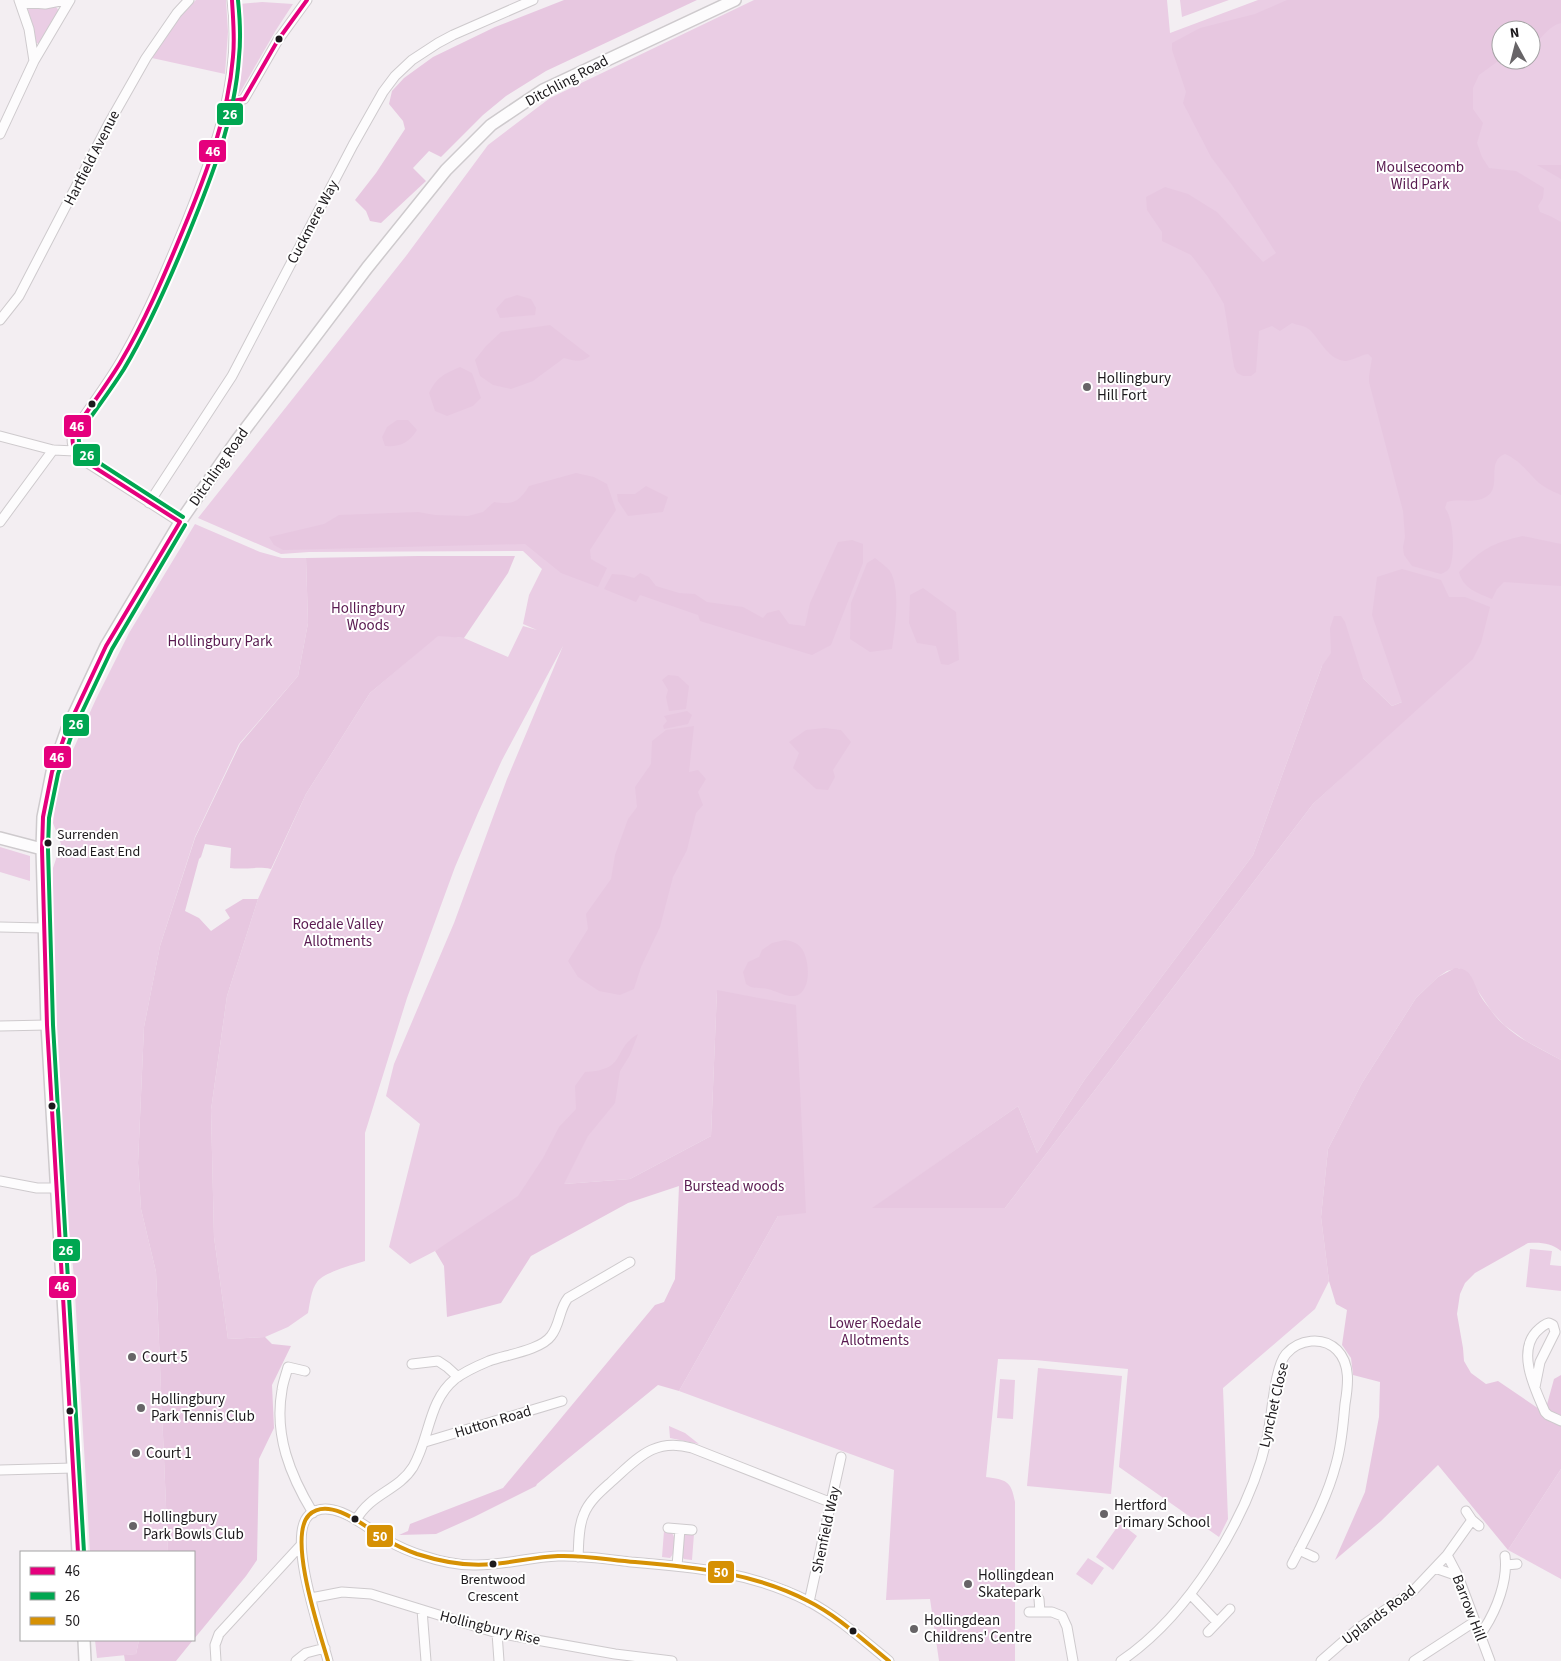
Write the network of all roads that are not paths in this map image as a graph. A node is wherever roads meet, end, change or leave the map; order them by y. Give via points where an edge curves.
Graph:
1 (67, 0) edge
2 (189, 0) edge
3 (232, 0) edge
4 (306, 0) edge
5 (533, 0) edge
6 (736, 0) edge
7 (19, 1) edge
8 (34, 61) junction
9 (227, 102) junction
10 (0, 134) edge
11 (0, 320) edge
12 (0, 436) edge
13 (53, 450) junction
14 (75, 451) junction
15 (149, 503) junction
16 (0, 522) edge
17 (180, 522) junction
18 (0, 838) edge
19 (42, 850) junction
20 (0, 927) edge
21 (43, 928) junction
22 (46, 1025) junction
23 (0, 1026) edge
24 (0, 1181) edge
25 (56, 1188) junction
26 (630, 1262) dead end
27 (412, 1364) dead end
28 (305, 1371) dead end
29 (458, 1377) junction
30 (1535, 1388) junction
31 (562, 1401) dead end
32 (1561, 1421) edge
33 (425, 1442) junction
34 (841, 1457) dead end
35 (73, 1468) junction
36 (0, 1470) edge
37 (832, 1503) junction
38 (1466, 1511) dead end
39 (313, 1513) junction
40 (356, 1520) junction
41 (668, 1528) dead end
42 (680, 1529) junction
43 (692, 1530) dead end
44 (301, 1545) junction
45 (1299, 1550) junction
46 (78, 1551) edge
47 (1447, 1554) junction
48 (578, 1556) junction
49 (1314, 1557) dead end
50 (1292, 1564) dead end
51 (1517, 1564) dead end
52 (677, 1566) junction
53 (1435, 1568) junction
54 (1458, 1576) junction
55 (1191, 1595) junction
56 (311, 1598) junction
57 (1039, 1599) dead end
58 (810, 1602) junction
59 (1230, 1609) dead end
60 (422, 1610) junction
61 (1028, 1612) dead end
62 (1040, 1612) junction
63 (1217, 1622) junction
64 (1474, 1622) junction
65 (1478, 1631) junction
66 (497, 1632) junction
67 (1208, 1632) dead end
68 (84, 1641) edge
69 (325, 1648) junction
70 (616, 1657) edge
71 (1490, 1660) edge
72 (85, 1661) edge
73 (216, 1661) edge
74 (296, 1661) edge
75 (328, 1661) edge
76 (426, 1661) edge
77 (499, 1661) edge
78 (672, 1661) edge
79 (889, 1661) edge
80 (1073, 1661) edge
81 (1121, 1661) edge
82 (1321, 1661) edge
83 (1414, 1661) edge

1 - 7 street via 45,4
1 - 8 street
2 - 11 street, Hartfield Avenue via 146,58 19,296
3 - 9 street via 233,58
4 - 9 street via 244,99
5 - 15 street, Cuckmere Way via 438,43 412,60 382,92 232,376
6 - 17 street, Ditchling Road via 543,90 491,125 446,170 367,268 237,440
7 - 8 street via 29,29
8 - 10 street
9 - 14 street via 197,195 166,270 124,356 73,432 71,441
12 - 13 street
13 - 14 street
13 - 16 street
14 - 15 street via 80,458
15 - 17 street
17 - 19 street, Ditchling Road via 106,646 67,729 52,772 43,817
18 - 19 street
19 - 21 street, Ditchling Road
20 - 21 street
21 - 22 street, Ditchling Road
22 - 23 street
22 - 25 street, Ditchling Road
24 - 25 street
25 - 35 street, Ditchling Road
26 - 29 street via 568,1298 551,1336 543,1342
27 - 29 street via 438,1361
28 - 39 street via 288,1367 282,1389 280,1428 289,1468
29 - 33 street via 435,1407
30 - 30 street via 1527,1360 1528,1349 1536,1332 1551,1324 1555,1332 1540,1362
30 - 32 street via 1546,1414
31 - 33 street, Hutton Road
33 - 40 street via 403,1479 371,1500
34 - 37 street, Shenfield Way
35 - 36 street
35 - 46 street, Ditchling Road
37 - 48 street via 692,1448 662,1446 636,1458 589,1505 581,1524
37 - 58 street, Shenfield Way
38 - 47 street, Uplands Road via 1475,1523
39 - 40 street via 321,1509 333,1510
39 - 44 street via 301,1528
40 - 48 street via 409,1551 456,1564 483,1565
41 - 42 street
42 - 43 street
42 - 52 street
44 - 56 street
44 - 73 street via 219,1634 215,1645
45 - 49 street
45 - 50 street, Lynchet Close
45 - 55 street, Lynchet Close via 1321,1507 1337,1462 1348,1381 1342,1356 1329,1344 1317,1341 1296,1346 1283,1358 1267,1440 1255,1479 1235,1523
47 - 53 street, Uplands Road
47 - 54 street, Barrow Hill
48 - 52 street
51 - 65 street via 1506,1560 1494,1612 1484,1629
52 - 58 street via 754,1579
53 - 54 street
53 - 82 street, Uplands Road via 1413,1591 1360,1627
54 - 64 street, Barrow Hill
55 - 63 street
55 - 81 street, Lynchet Close via 1147,1641
56 - 60 street, Hollingbury Rise via 353,1592 371,1594
56 - 69 street
57 - 62 street
58 - 79 street via 854,1631
59 - 63 street
60 - 66 street, Hollingbury Rise
60 - 76 street
61 - 62 street
62 - 80 street via 1056,1612 1064,1618
63 - 67 street
64 - 65 street, Barrow Hill
64 - 83 street
65 - 71 street, Barrow Hill
66 - 70 street, Hollingbury Rise
66 - 77 street
68 - 72 street
69 - 74 street
69 - 75 street
70 - 78 street, Hollingbury Rise

